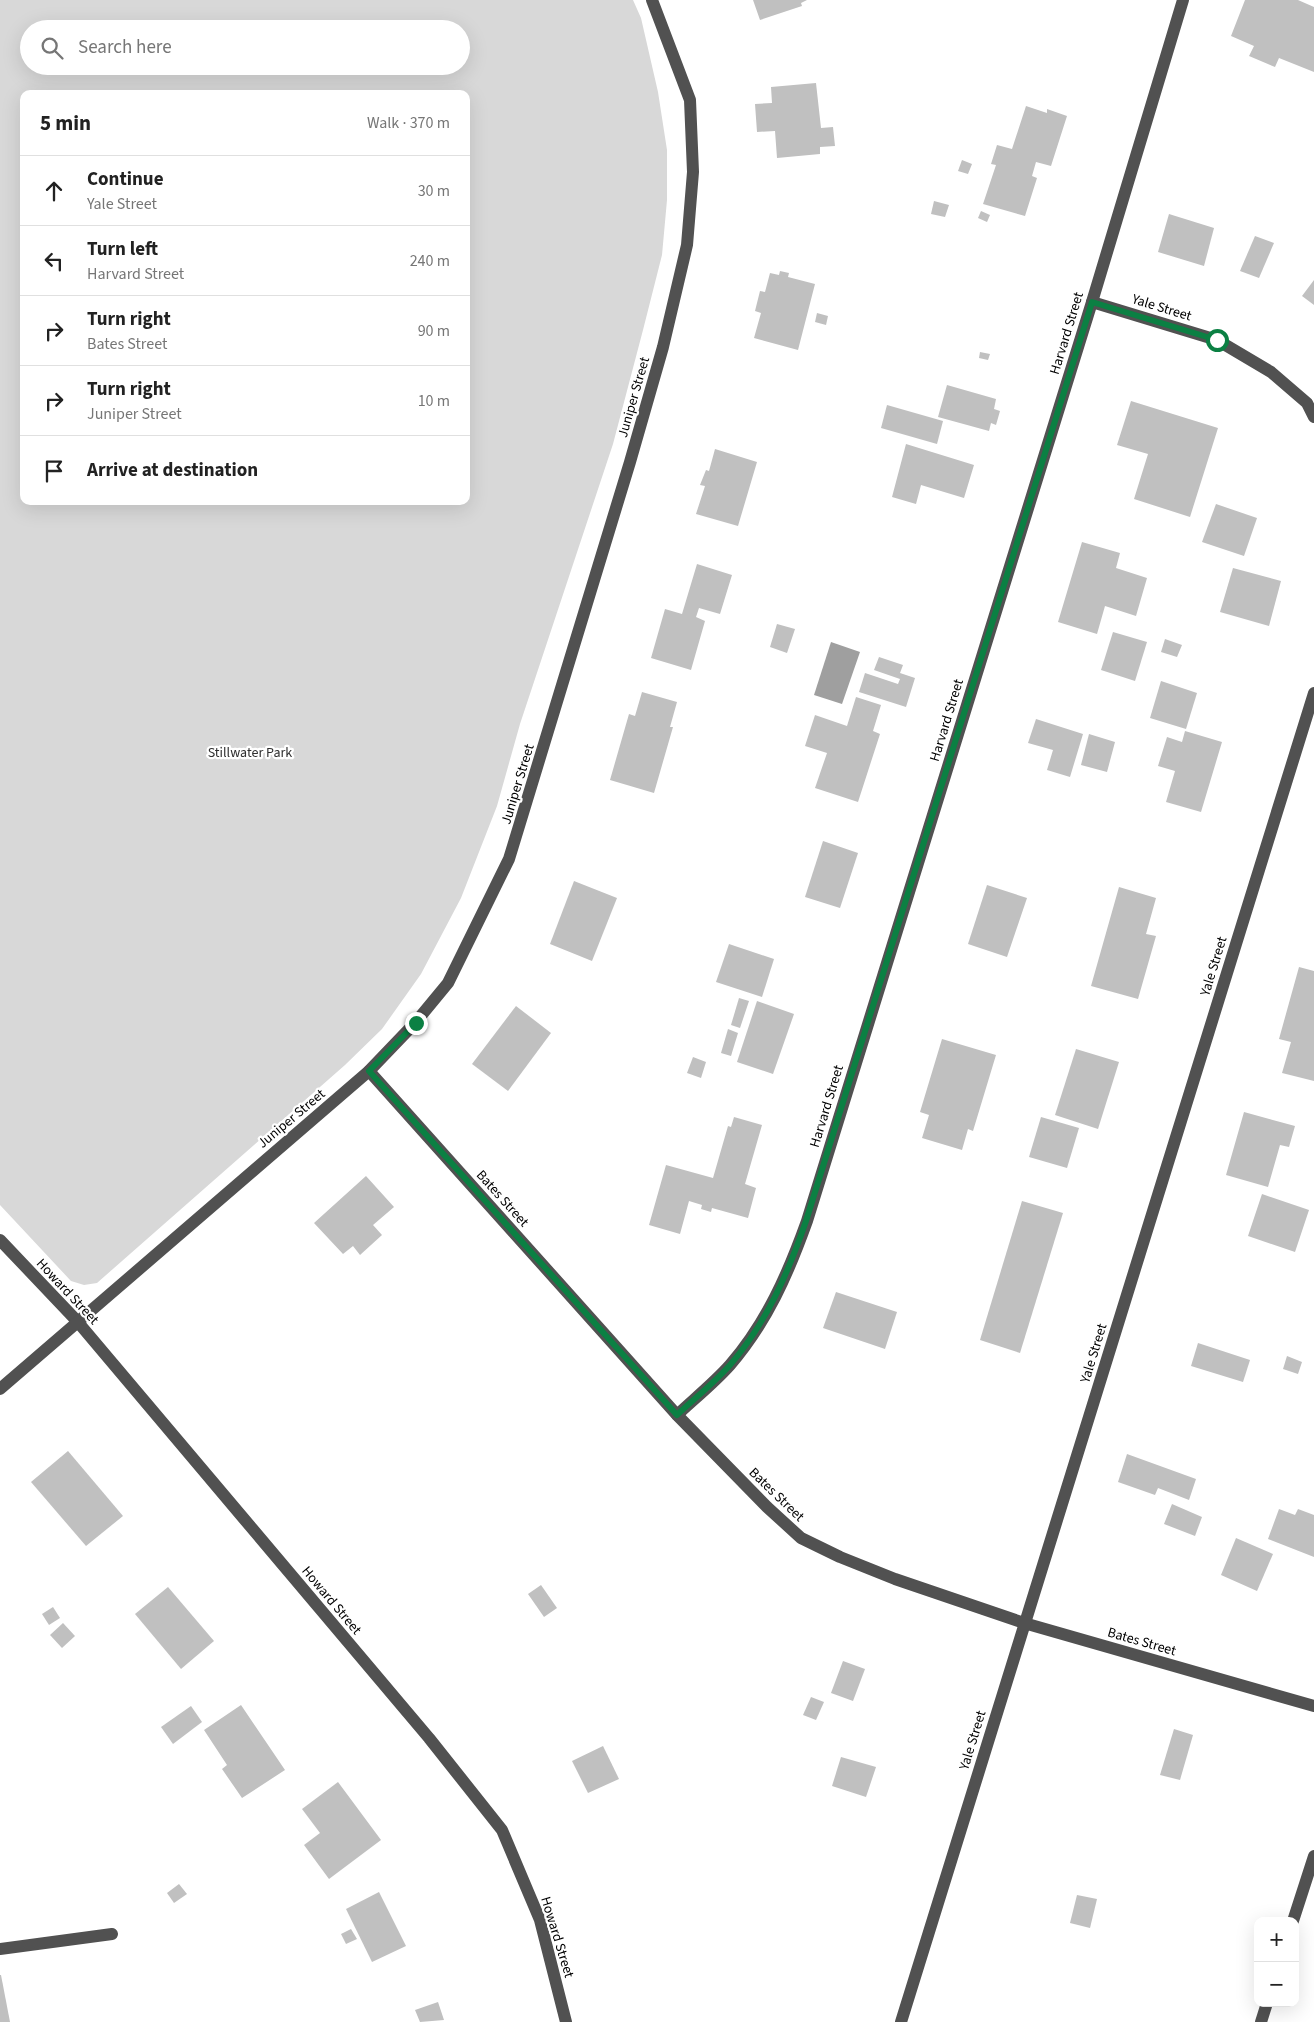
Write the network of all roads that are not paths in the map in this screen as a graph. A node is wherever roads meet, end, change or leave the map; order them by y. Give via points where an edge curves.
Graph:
1 (652, 0) edge
2 (1183, 0) edge
3 (1092, 302) junction
4 (1314, 417) edge
5 (1314, 693) edge
6 (369, 1071) junction
7 (0, 1240) edge
8 (77, 1321) junction
9 (0, 1389) edge
10 (677, 1415) junction
11 (1024, 1623) junction
12 (1314, 1706) edge
13 (1314, 1856) edge
14 (1295, 1917) edge
15 (112, 1934) dead end
16 (0, 1949) edge
17 (1266, 2007) edge
18 (566, 2022) edge
19 (901, 2022) edge
20 (1261, 2022) edge

1 - 6 street, Juniper Street via 690,100 693,172 687,245 663,347 510,859 448,983 416,1023
2 - 3 street, Harvard Street
3 - 4 street, Yale Street via 1217,340 1271,372 1307,403
3 - 10 street, Harvard Street via 789,1271 768,1314 730,1366
5 - 11 street, Yale Street
6 - 8 street, Juniper Street
6 - 10 street, Bates Street
7 - 8 street, Howard Street
8 - 9 street, Juniper Street
8 - 18 street, Howard Street via 429,1738 502,1830 540,1920
10 - 11 street, Bates Street via 766,1507 801,1538 895,1579
11 - 12 street, Bates Street
11 - 19 street, Yale Street
13 - 14 street
15 - 16 street
17 - 20 street

